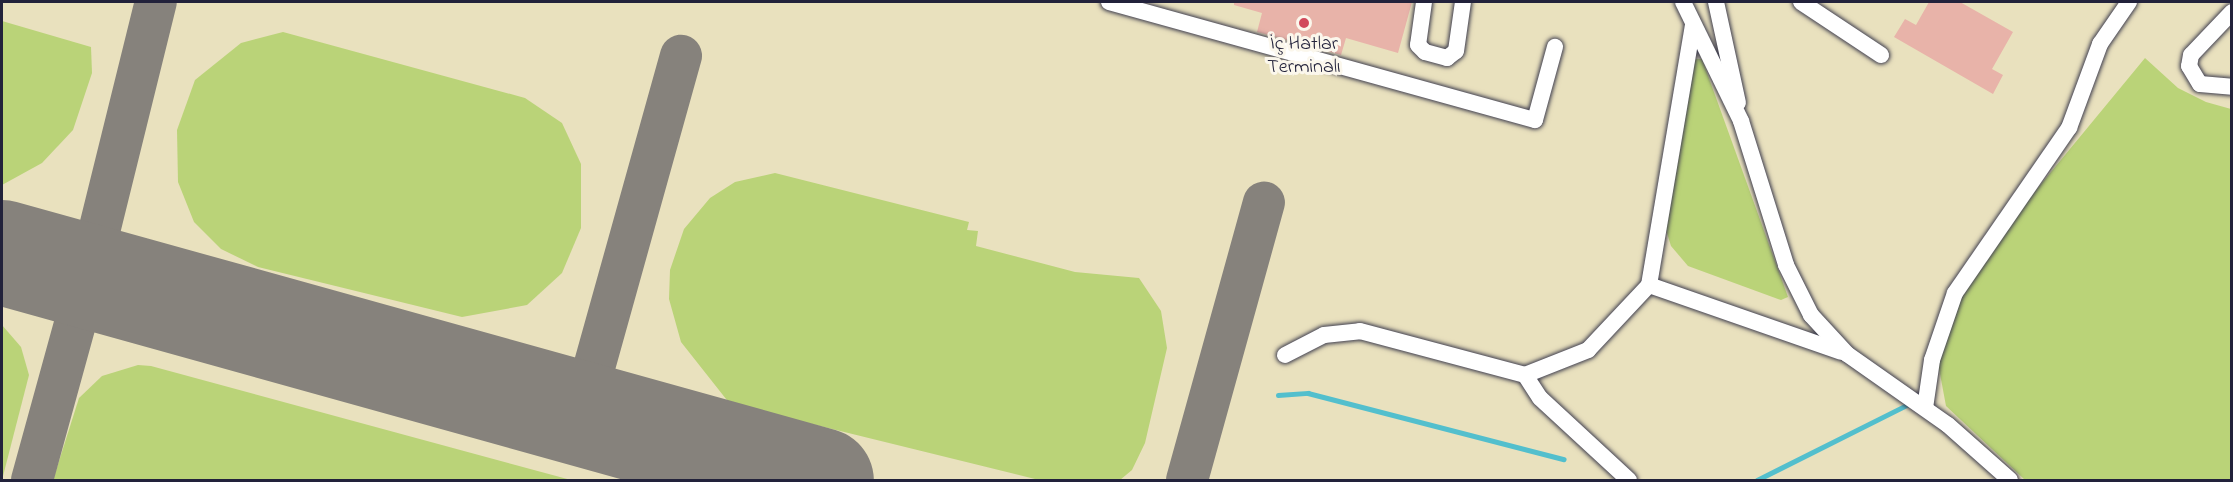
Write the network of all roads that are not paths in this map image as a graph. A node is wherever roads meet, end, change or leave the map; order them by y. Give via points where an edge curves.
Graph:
1 (1109, 2) edge
2 (1424, 2) edge
3 (1463, 2) edge
4 (1683, 2) edge
5 (1716, 2) edge
6 (1801, 2) edge
7 (2129, 2) edge
8 (2232, 12) edge
9 (1693, 26) junction
10 (1556, 47) dead end
11 (1881, 55) dead end
12 (2232, 87) edge
13 (1741, 121) junction
14 (1649, 285) junction
15 (1847, 354) junction
16 (1285, 355) dead end
17 (1525, 375) junction
18 (1925, 408) junction
19 (1629, 480) edge
20 (2010, 480) edge

1 - 10 lane via 1535,120
2 - 3 lane via 1418,45 1425,52 1447,58 1456,51
4 - 9 lane
5 - 13 lane
6 - 11 lane
7 - 18 lane via 2100,44 2069,128 1955,294 1932,360
8 - 12 lane via 2191,55 2189,66 2200,84
9 - 13 lane
9 - 14 lane
13 - 15 lane via 1793,283 1822,329
14 - 15 lane
14 - 17 lane via 1588,350
15 - 18 lane
16 - 17 lane via 1324,335 1360,332
17 - 19 lane via 1540,398
18 - 20 lane

